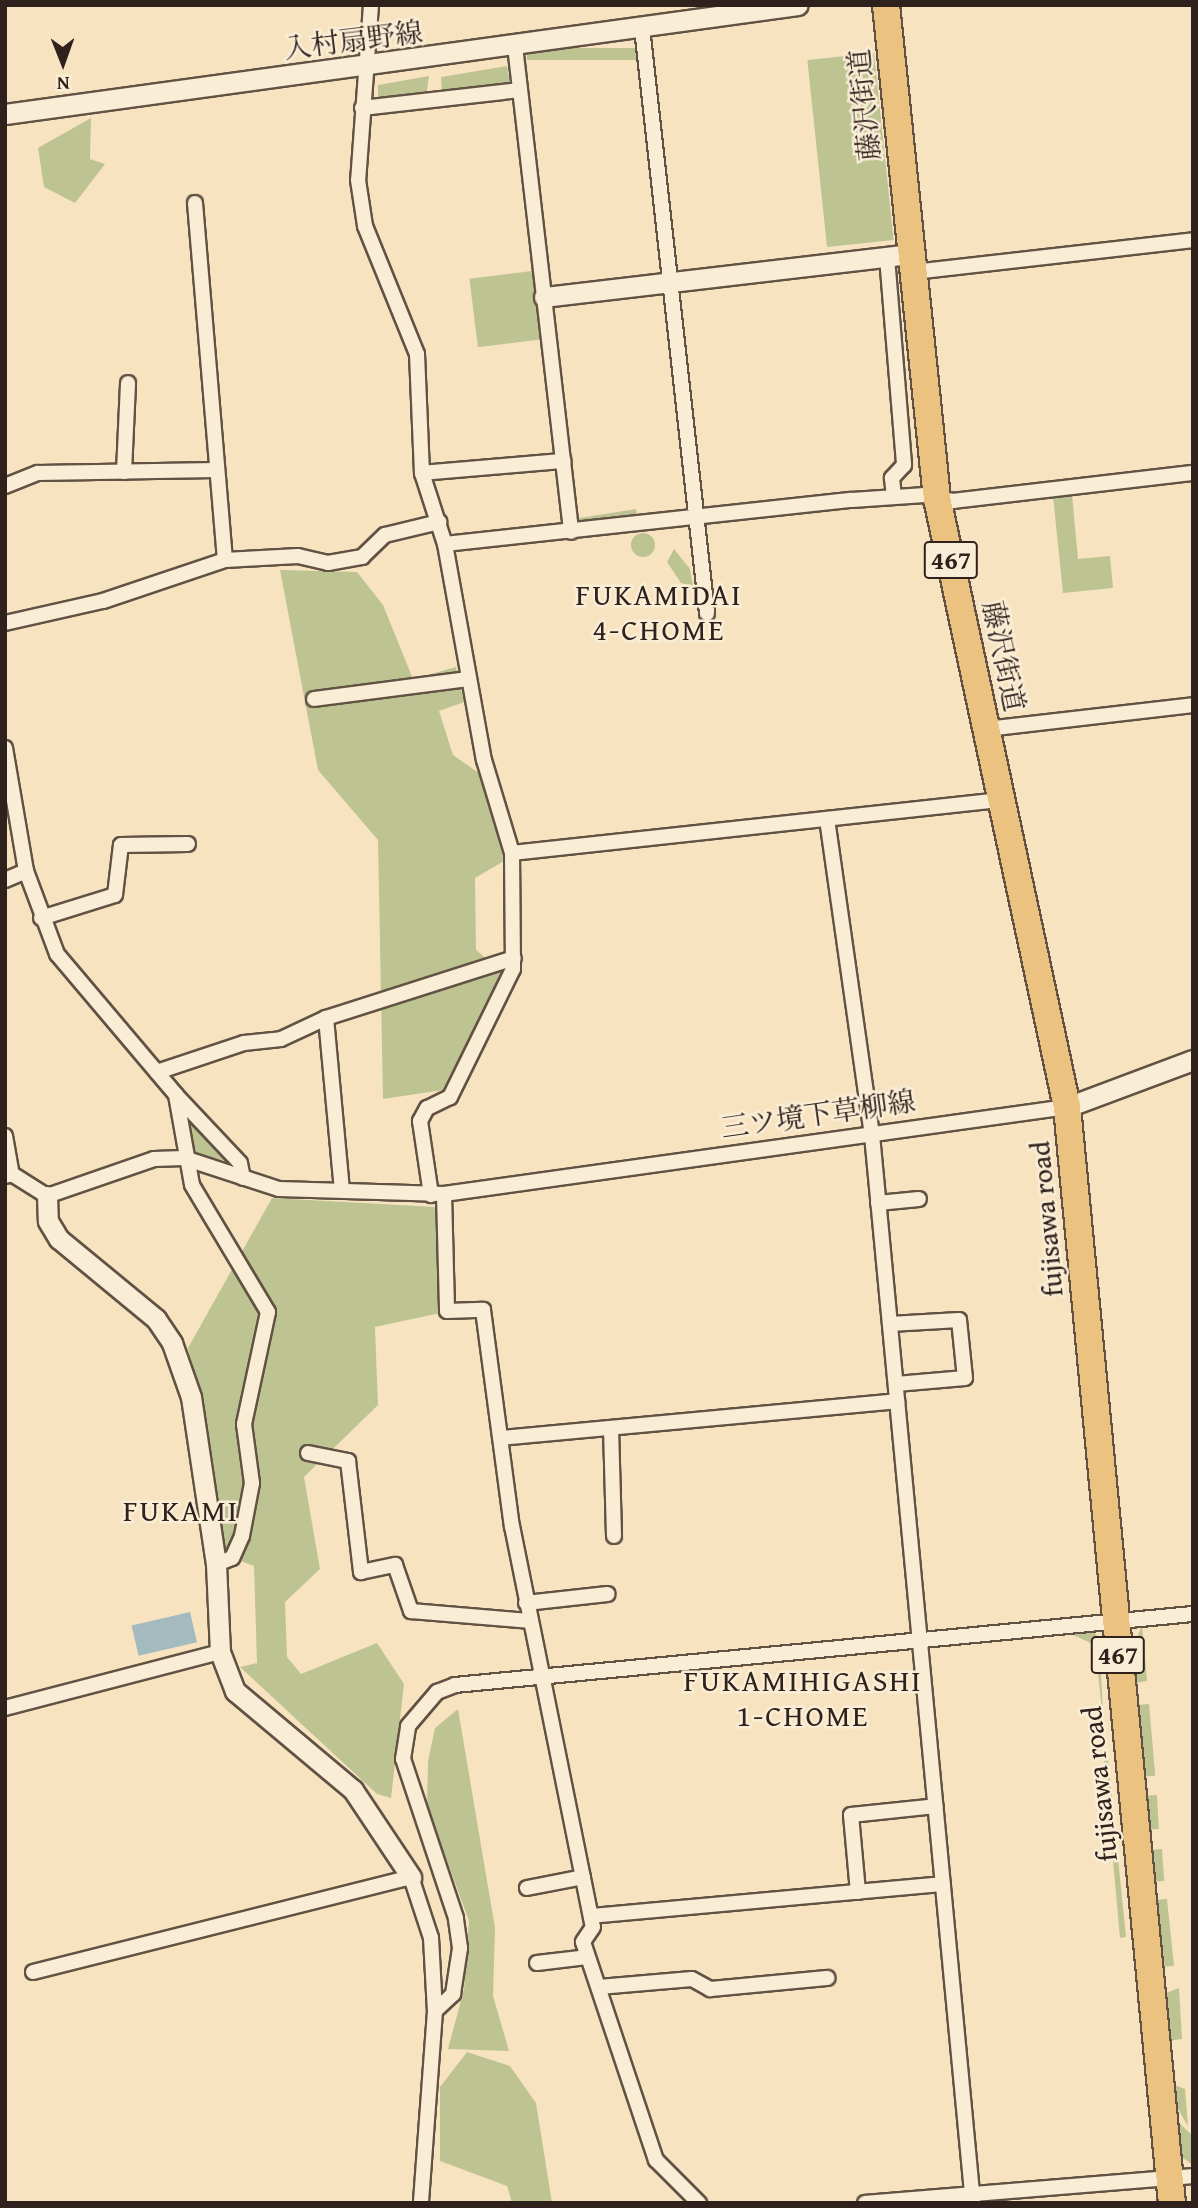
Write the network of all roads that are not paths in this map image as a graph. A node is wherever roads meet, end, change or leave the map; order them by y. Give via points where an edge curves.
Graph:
1 (371, 5) edge
2 (797, 5) edge
3 (886, 5) edge
4 (642, 28) junction
5 (515, 46) junction
6 (367, 66) junction
7 (520, 90) junction
8 (362, 108) junction
9 (5, 114) edge
10 (195, 203) dead end
11 (1193, 240) edge
12 (904, 261) junction
13 (670, 282) junction
14 (544, 296) junction
15 (128, 383) dead end
16 (563, 461) junction
17 (216, 470) junction
18 (124, 472) junction
19 (422, 473) junction
20 (1193, 473) edge
21 (5, 486) edge
22 (894, 497) junction
23 (937, 498) junction
24 (696, 517) junction
25 (439, 522) junction
26 (571, 532) junction
27 (445, 544) junction
28 (225, 560) junction
29 (706, 613) dead end
30 (5, 623) edge
31 (469, 679) junction
32 (314, 699) dead end
33 (1193, 705) edge
34 (987, 729) junction
35 (5, 748) edge
36 (7, 770) edge
37 (1001, 800) junction
38 (827, 819) junction
39 (188, 844) dead end
40 (512, 853) junction
41 (26, 871) junction
42 (5, 880) edge
43 (41, 918) junction
44 (514, 958) junction
45 (326, 1018) junction
46 (1193, 1060) edge
47 (157, 1072) junction
48 (176, 1095) junction
49 (1067, 1107) junction
50 (872, 1135) junction
51 (5, 1136) edge
52 (184, 1158) junction
53 (9, 1175) edge
54 (243, 1178) junction
55 (342, 1189) junction
56 (438, 1194) junction
57 (47, 1196) junction
58 (919, 1199) dead end
59 (878, 1203) junction
60 (890, 1324) junction
61 (896, 1384) junction
62 (897, 1401) junction
63 (611, 1428) junction
64 (501, 1438) junction
65 (307, 1453) dead end
66 (614, 1536) dead end
67 (216, 1564) junction
68 (608, 1594) dead end
69 (526, 1603) junction
70 (1193, 1614) edge
71 (529, 1621) junction
72 (1115, 1621) junction
73 (919, 1640) junction
74 (220, 1651) junction
75 (542, 1676) junction
76 (5, 1708) edge
77 (936, 1806) junction
78 (411, 1877) junction
79 (583, 1877) junction
80 (943, 1884) junction
81 (527, 1888) dead end
82 (858, 1892) junction
83 (591, 1916) junction
84 (587, 1957) junction
85 (537, 1963) dead end
86 (33, 1972) dead end
87 (827, 1978) dead end
88 (599, 1987) junction
89 (435, 2011) junction
90 (1178, 2186) edge
91 (973, 2199) edge
92 (421, 2203) edge
93 (699, 2203) edge
94 (865, 2203) edge

1 - 6 street
2 - 4 street, 入村扇野線
3 - 12 highway, 藤沢街道 / 467
4 - 5 street, 入村扇野線
4 - 13 street
5 - 6 street, 入村扇野線
5 - 7 street
6 - 8 street
6 - 9 street, 入村扇野線
7 - 8 street
7 - 14 street
8 - 19 street via 358,180 365,226 417,354
10 - 17 street
11 - 12 street
12 - 13 street
12 - 22 street via 904,465 892,478
12 - 23 highway, 藤沢街道 / 467
13 - 14 street
13 - 24 street
14 - 16 street
15 - 18 street
16 - 19 street
16 - 26 street
17 - 18 street
17 - 28 street
18 - 21 street via 38,473
19 - 25 street
20 - 23 street via 953,501
22 - 23 street
22 - 24 street
23 - 34 highway, 藤沢街道 / 467
24 - 26 street
24 - 29 street
25 - 27 street
25 - 28 street via 385,536 362,557 328,563 298,556
26 - 27 street
27 - 31 street
28 - 30 street via 103,601
31 - 32 street
31 - 40 street via 484,760
33 - 34 street
34 - 37 highway, 藤沢街道 / 467
35 - 36 street
36 - 41 street
37 - 38 street
37 - 49 highway, 藤沢街道 / 467
38 - 40 street
38 - 50 street
39 - 43 street via 121,845 115,895
40 - 44 street
41 - 42 street
41 - 43 street
43 - 47 street via 73,980
44 - 45 street
44 - 56 street via 450,1097 427,1108 420,1121
45 - 47 street via 281,1039 244,1043
45 - 55 street
46 - 49 street, 三ツ境下草柳線
47 - 48 street
48 - 52 street
48 - 54 street via 240,1163
49 - 50 street, 三ツ境下草柳線
49 - 72 highway, fujisawa road / 467
50 - 56 street, 三ツ境下草柳線
50 - 59 street
51 - 53 street
52 - 54 street, 三ツ境下草柳線
52 - 57 street via 154,1159
52 - 67 street via 192,1185 268,1312 244,1424 252,1483 242,1536 232,1558
53 - 57 street
54 - 55 street, 三ツ境下草柳線 via 279,1189
55 - 56 street, 三ツ境下草柳線
56 - 64 street via 447,1311 483,1310
57 - 67 street via 48,1221 59,1239 168,1333 191,1397
58 - 59 street
59 - 60 street
60 - 61 street
60 - 61 street via 959,1320 965,1378
61 - 62 street
62 - 63 street
62 - 73 street
63 - 64 street
63 - 66 street
64 - 69 street
65 - 71 street via 348,1461 361,1572 396,1565 411,1611
67 - 74 street
68 - 69 street
69 - 71 street
70 - 72 street
71 - 75 street
72 - 73 street
72 - 90 highway, fujisawa road / 467
73 - 75 street
73 - 77 street
74 - 76 street
74 - 78 street via 246,1705 353,1790
75 - 79 street
75 - 89 street via 454,1685 422,1705 408,1726 403,1759 456,1918 460,1948 453,1994
77 - 80 street
77 - 82 street via 851,1815
78 - 86 street
78 - 89 street via 431,1938
79 - 81 street
79 - 83 street
80 - 82 street
80 - 91 street
82 - 83 street
83 - 84 street via 593,1927 583,1942
84 - 85 street
84 - 88 street
87 - 88 street via 710,1989 691,1979
88 - 93 street via 656,2160
89 - 92 street
90 - 91 street
91 - 94 street

